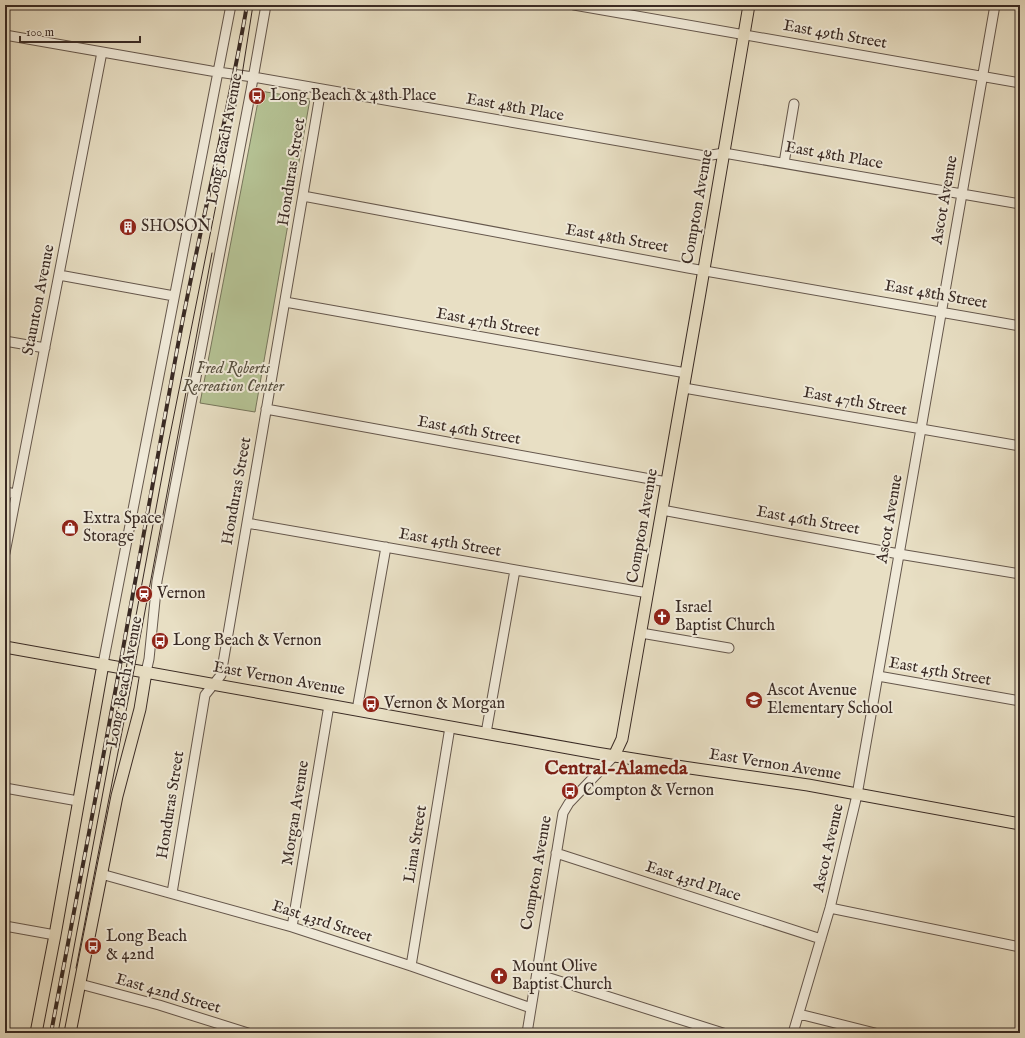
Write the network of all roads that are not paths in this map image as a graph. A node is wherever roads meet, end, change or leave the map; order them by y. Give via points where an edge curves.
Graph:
1 (231, 5) edge
2 (266, 5) edge
3 (574, 5) edge
4 (749, 5) edge
5 (995, 5) edge
6 (744, 34) junction
7 (5, 35) edge
8 (102, 52) junction
9 (218, 72) junction
10 (982, 76) junction
11 (254, 77) junction
12 (1020, 83) edge
13 (321, 89) junction
14 (794, 104) dead end
15 (724, 153) junction
16 (784, 163) junction
17 (961, 193) junction
18 (303, 196) junction
19 (1020, 204) edge
20 (704, 270) junction
21 (59, 275) junction
22 (174, 296) junction
23 (285, 302) junction
24 (942, 311) junction
25 (1020, 326) edge
26 (5, 341) edge
27 (45, 348) junction
28 (686, 373) junction
29 (684, 388) junction
30 (266, 409) junction
31 (921, 429) junction
32 (1020, 446) edge
33 (667, 482) junction
34 (5, 492) edge
35 (16, 494) junction
36 (662, 510) junction
37 (247, 523) junction
38 (386, 547) junction
39 (5, 553) edge
40 (899, 554) junction
41 (515, 570) junction
42 (1020, 574) edge
43 (648, 593) junction
44 (641, 633) junction
45 (5, 647) edge
46 (729, 648) dead end
47 (102, 664) junction
48 (146, 672) junction
49 (878, 676) junction
50 (214, 684) junction
51 (1020, 701) edge
52 (329, 705) junction
53 (357, 710) junction
54 (450, 727) junction
55 (486, 733) junction
56 (614, 756) junction
57 (5, 788) edge
58 (857, 795) junction
59 (78, 801) junction
60 (1020, 824) edge
61 (556, 853) junction
62 (101, 874) junction
63 (172, 893) junction
64 (830, 908) junction
65 (5, 926) edge
66 (292, 927) junction
67 (55, 935) junction
68 (821, 939) junction
69 (1020, 946) edge
70 (411, 966) junction
71 (537, 974) junction
72 (80, 984) junction
73 (531, 1008) junction
74 (799, 1014) junction
75 (36, 1033) edge
76 (70, 1033) edge
77 (248, 1033) edge
78 (526, 1033) edge
79 (723, 1033) edge
80 (794, 1033) edge
81 (875, 1033) edge

1 - 9 street, Long Beach Avenue
2 - 11 street, Long Beach Avenue
3 - 6 street, East 49th Street
4 - 6 main road, Compton Avenue
5 - 10 street, Ascot Avenue
6 - 10 street, East 49th Street
6 - 15 main road, Compton Avenue
7 - 8 street, East 48th Place
8 - 9 street, East 48th Place
8 - 21 street, Staunton Avenue
9 - 11 street, East 48th Place
9 - 22 street, Long Beach Avenue
10 - 12 street, East 49th Street
10 - 17 street, Ascot Avenue
11 - 13 street, East 48th Place
11 - 48 street, Long Beach Avenue via 157,581
13 - 15 street, East 48th Place via 698,155
13 - 18 street, Honduras Street
14 - 16 street
15 - 16 street, East 48th Place
15 - 20 main road, Compton Avenue
16 - 17 street, East 48th Place
17 - 19 street, East 48th Place
17 - 24 street, Ascot Avenue
18 - 20 street, East 48th Street
18 - 23 street, Honduras Street
20 - 24 street, East 48th Street
20 - 28 main road, Compton Avenue
21 - 22 street
21 - 27 street, Staunton Avenue
22 - 47 street, Long Beach Avenue
23 - 28 street, East 47th Street
23 - 30 street, Honduras Street
24 - 25 street, East 48th Street
24 - 31 street, Ascot Avenue
26 - 27 street
27 - 35 street, Staunton Avenue
28 - 29 main road, Compton Avenue
29 - 31 street, East 47th Street
29 - 33 main road, Compton Avenue
30 - 33 street, East 46th Street
30 - 37 street, Honduras Street
31 - 32 street, East 47th Street
31 - 40 street, Ascot Avenue
33 - 36 main road, Compton Avenue
34 - 35 street
35 - 39 street, Staunton Avenue
36 - 40 street, East 46th Street
36 - 43 main road, Compton Avenue
37 - 38 street, East 45th Street
37 - 50 street, Honduras Street via 221,676
38 - 41 street, East 45th Street
38 - 53 street
40 - 42 street, East 46th Street
40 - 49 street, Ascot Avenue
41 - 43 street, East 45th Street
41 - 55 street
43 - 44 main road, Compton Avenue
44 - 46 street
44 - 56 main road, Compton Avenue via 622,739
45 - 47 main road, East Vernon Avenue
47 - 48 main road, East Vernon Avenue
47 - 59 main road, Long Beach Avenue
48 - 50 main road, East Vernon Avenue
48 - 62 main road, Long Beach Avenue
49 - 51 street, East 45th Street
49 - 58 street, Ascot Avenue
50 - 52 main road, East Vernon Avenue
50 - 63 street, Honduras Street via 205,695
52 - 53 main road, East Vernon Avenue
52 - 66 street, Morgan Avenue
53 - 54 main road, East Vernon Avenue
54 - 55 main road, East Vernon Avenue
54 - 70 street, Lima Street
55 - 56 main road, East Vernon Avenue
56 - 58 main road, East Vernon Avenue via 783,781
56 - 61 street, Compton Avenue via 565,807
57 - 59 street
58 - 60 main road, East Vernon Avenue
58 - 64 street, Ascot Avenue
59 - 67 main road, Long Beach Avenue
61 - 68 street, East 43rd Place
61 - 71 street, Compton Avenue
62 - 63 street, East 43rd Street
62 - 72 main road, Long Beach Avenue
63 - 66 street, East 43rd Street
64 - 68 street, Ascot Avenue
64 - 69 street
65 - 67 street
66 - 70 street, East 43rd Street
67 - 75 main road, Long Beach Avenue
68 - 74 street, Ascot Avenue
70 - 73 street, East 43rd Street
71 - 73 street, Compton Avenue
71 - 79 street
72 - 76 main road, Long Beach Avenue
72 - 77 street, East 42nd Street
73 - 78 street, Compton Avenue
74 - 80 street, Ascot Avenue
74 - 81 street

